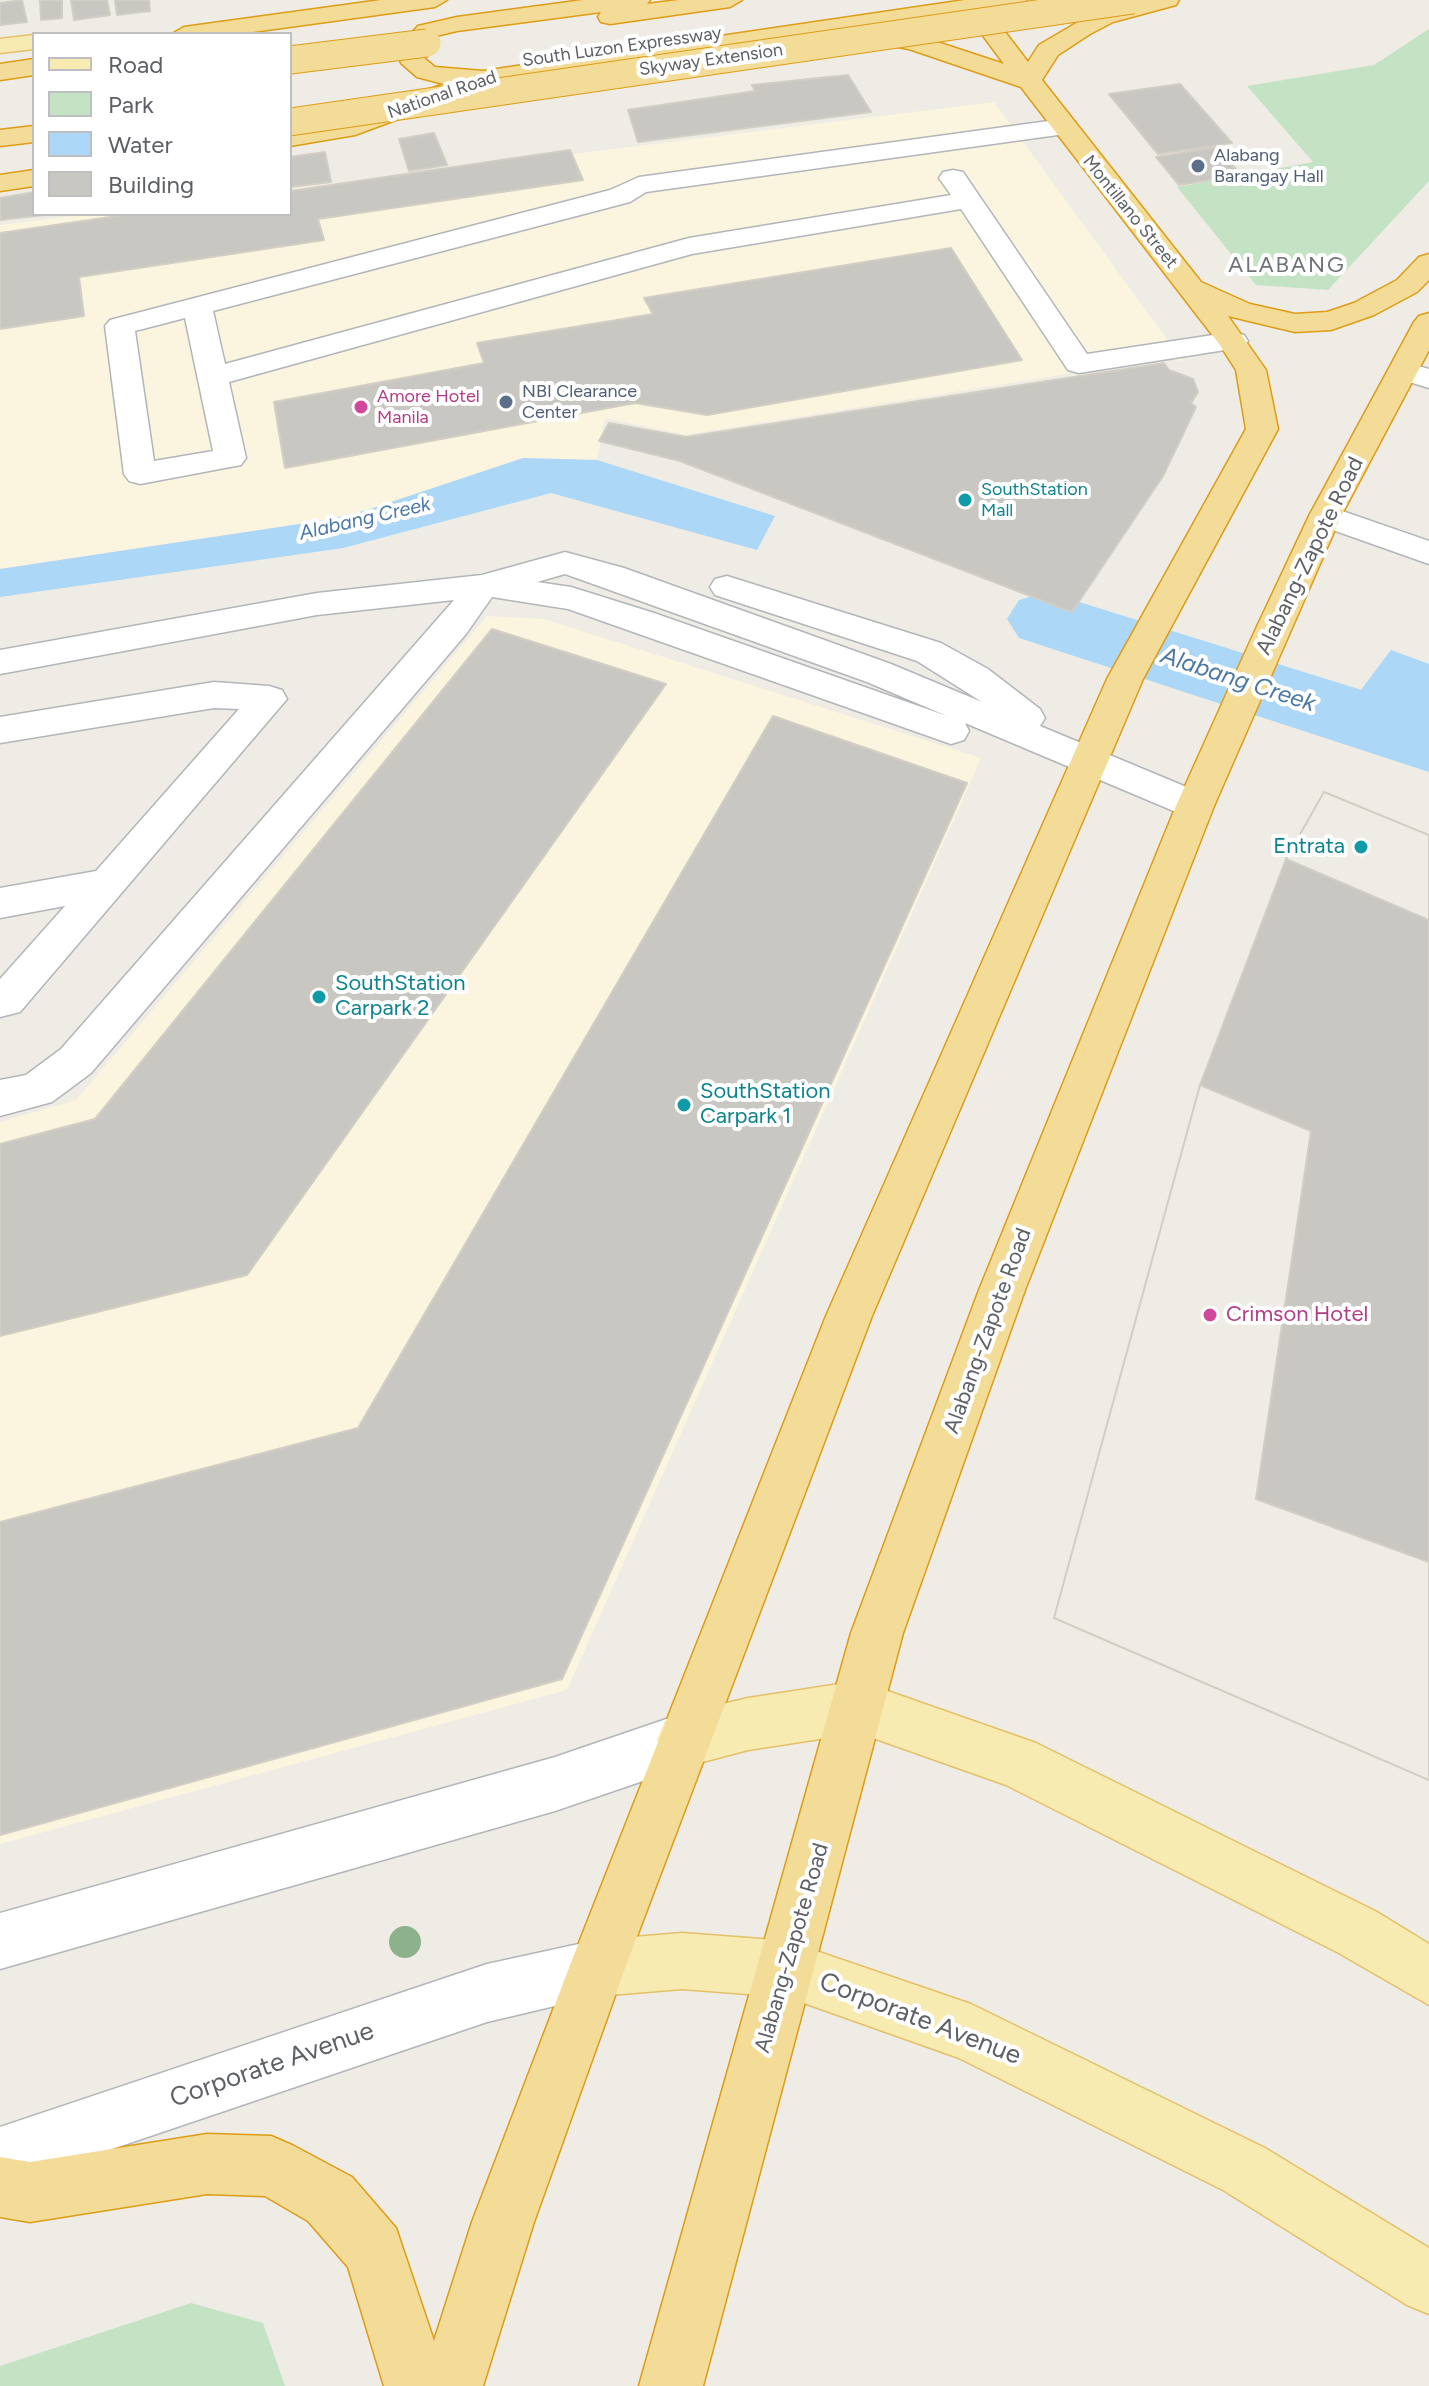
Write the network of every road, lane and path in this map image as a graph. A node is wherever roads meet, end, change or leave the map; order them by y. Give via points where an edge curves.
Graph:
1 (435, 0) edge
2 (530, 0) edge
3 (638, 0) edge
4 (730, 0) edge
5 (1015, 0) edge
6 (1133, 0) edge
7 (1167, 0) edge
8 (964, 3) edge
9 (199, 32) edge
10 (292, 33) edge
11 (787, 33) junction
12 (32, 42) edge
13 (0, 46) edge
14 (292, 60) edge
15 (32, 61) edge
16 (0, 65) edge
17 (32, 67) edge
18 (0, 72) edge
19 (488, 77) junction
20 (393, 80) dead end
21 (1029, 81) junction
22 (292, 121) edge
23 (292, 121) edge
24 (1063, 127) junction
25 (346, 129) junction
26 (32, 134) edge
27 (0, 138) edge
28 (292, 138) edge
29 (931, 146) junction
30 (32, 160) edge
31 (0, 165) edge
32 (32, 178) edge
33 (0, 183) edge
34 (968, 200) junction
35 (1429, 263) edge
36 (1189, 285) junction
37 (197, 306) junction
38 (1429, 322) edge
39 (1233, 341) junction
40 (1416, 375) edge
41 (213, 377) junction
42 (1325, 516) junction
43 (1429, 553) edge
44 (482, 586) junction
45 (0, 636) edge
46 (0, 662) edge
47 (0, 730) edge
48 (1088, 762) junction
49 (1195, 806) junction
50 (105, 884) junction
51 (0, 903) edge
52 (0, 1001) edge
53 (0, 1098) edge
54 (859, 1707) junction
55 (684, 1740) junction
56 (1357, 1932) junction
57 (0, 1941) edge
58 (1429, 1951) edge
59 (597, 1968) junction
60 (787, 1969) junction
61 (1429, 1976) edge
62 (0, 2157) edge
63 (0, 2187) edge
64 (1429, 2283) edge
65 (416, 2386) edge
66 (451, 2386) edge
67 (671, 2386) edge

1 - 9 highway
2 - 10 highway
3 - 19 highway via 457,24 427,31 409,49 414,63 426,72
4 - 14 highway, South Luzon Expressway, bridge
5 - 8 highway, National Road
6 - 22 highway, Skyway Extension, bridge
7 - 21 highway via 1104,17 1081,29 1048,50
8 - 11 highway, National Road
8 - 20 highway, South Luzon Expressway
8 - 21 highway, Montillano Street
11 - 19 highway, National Road
11 - 21 highway via 844,31 913,42
12 - 13 main road
15 - 16 highway
17 - 18 highway
19 - 25 highway, National Road
21 - 24 highway, Montillano Street
23 - 25 highway
24 - 29 street
24 - 36 highway, Montillano Street
25 - 28 highway, National Road
26 - 27 highway
29 - 34 street
29 - 37 street via 639,185 620,196
30 - 31 highway
32 - 33 highway
34 - 39 street via 1079,364
34 - 41 street via 689,246
35 - 36 highway via 1407,286 1331,321 1295,323 1241,311
36 - 39 highway, Montillano Street
37 - 41 street
37 - 41 street via 120,326 140,474 230,458
38 - 40 highway, Alabang-Zapote Road
39 - 48 highway, Montillano Street via 1251,370 1262,429 1164,603
40 - 42 highway, Alabang-Zapote Road
42 - 43 street
42 - 49 highway, Alabang-Zapote Road
44 - 45 street via 414,571
44 - 46 street via 317,604
44 - 48 street via 571,598 999,747
44 - 48 street via 565,563 612,576 879,673
44 - 53 street via 454,626 76,1061 37,1090
47 - 50 street via 214,695 269,699
48 - 49 street
48 - 55 highway via 849,1316
49 - 54 highway, Alabang-Zapote Road via 1002,1290 877,1633
50 - 51 street
50 - 52 street
54 - 55 main road
54 - 56 main road via 1017,1762
54 - 60 highway, Alabang-Zapote Road
55 - 57 street via 555,1784
55 - 59 highway
56 - 58 main road
56 - 61 main road
59 - 60 main road, Corporate Avenue via 682,1961
59 - 62 street, Corporate Avenue via 487,1993
59 - 66 highway via 503,2222
60 - 64 main road, Corporate Avenue via 1021,2055 1244,2169
60 - 67 highway, Alabang-Zapote Road
63 - 65 highway via 30,2192 207,2164 271,2166 330,2199 374,2250

